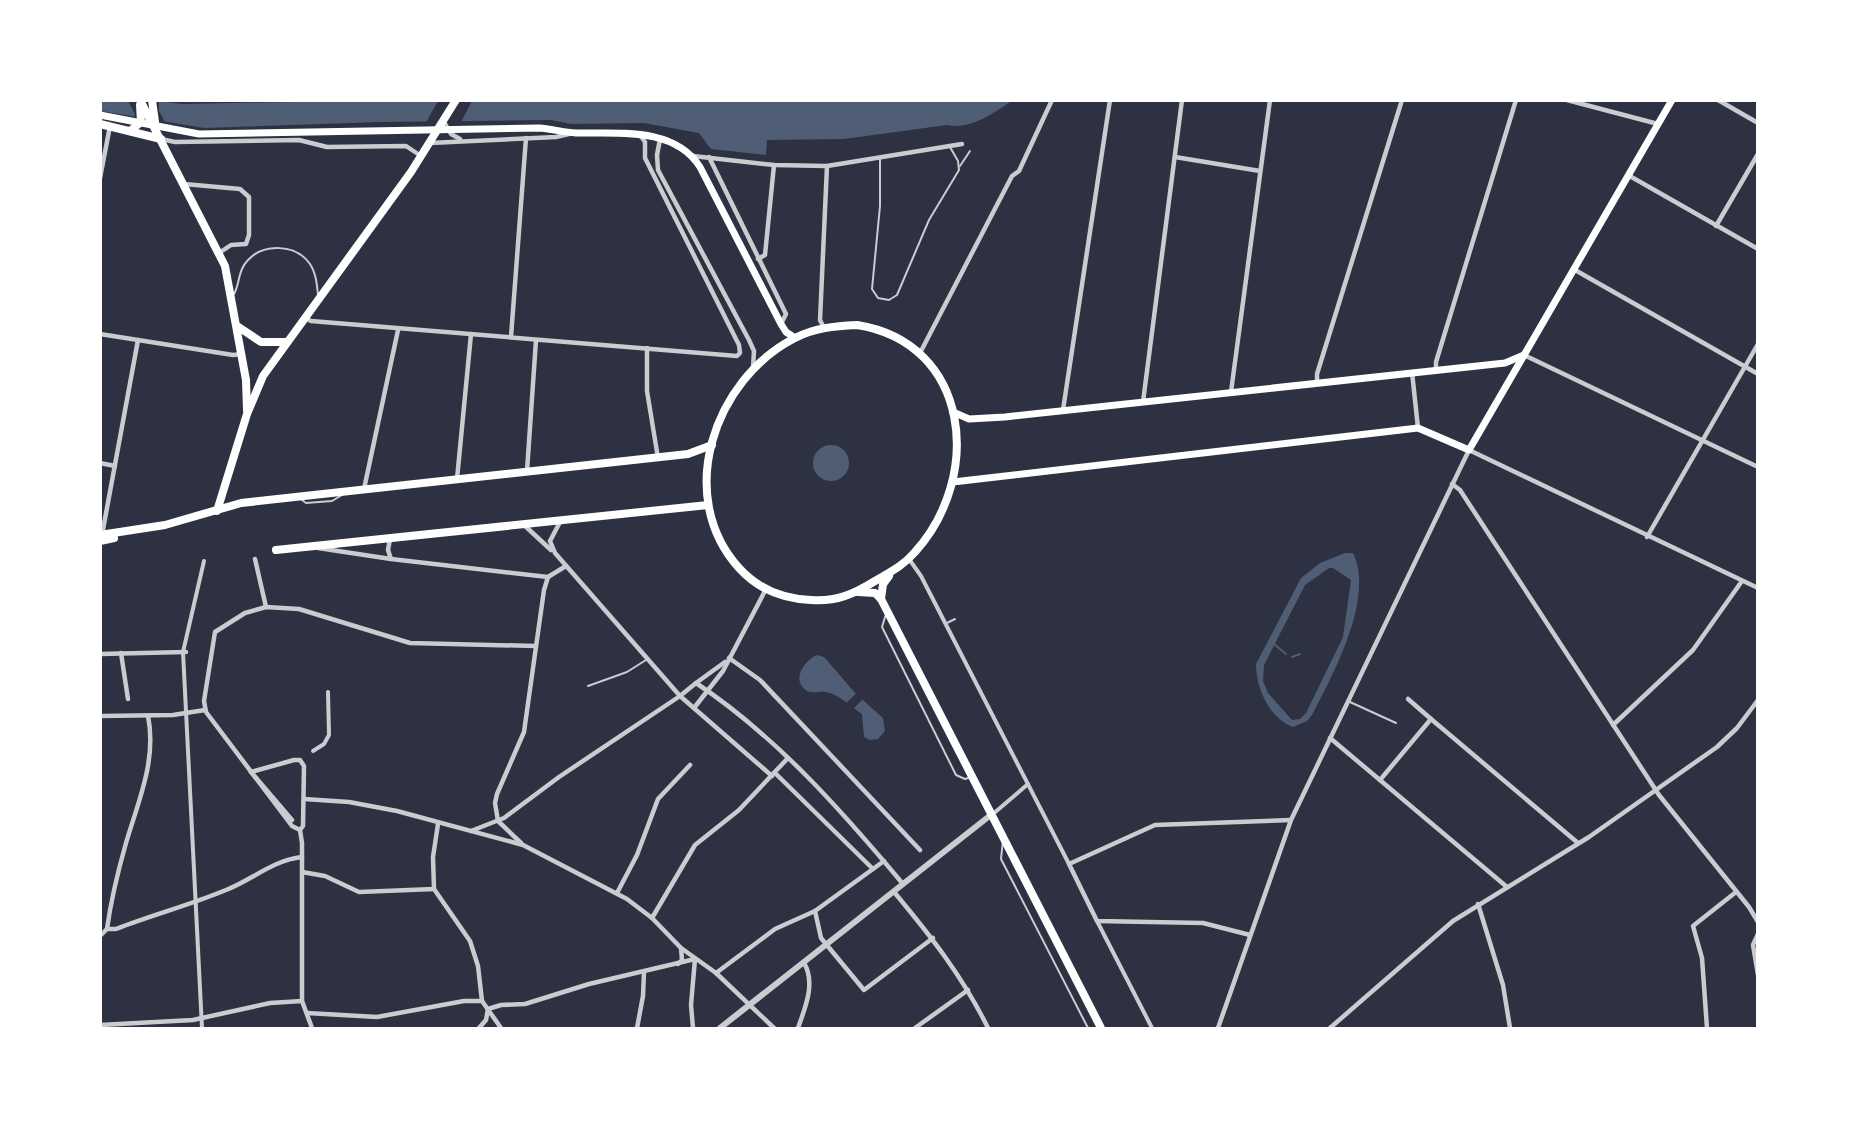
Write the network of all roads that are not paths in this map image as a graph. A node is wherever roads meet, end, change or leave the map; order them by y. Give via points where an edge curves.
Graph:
1 (139, 100) edge
2 (152, 100) edge
3 (1052, 100) edge
4 (1110, 100) edge
5 (1182, 100) edge
6 (1270, 100) edge
7 (1402, 100) edge
8 (1516, 100) edge
9 (1568, 100) edge
10 (1672, 100) edge
11 (1718, 100) edge
12 (453, 102) edge
13 (100, 116) edge
14 (443, 118) junction
15 (1758, 123) edge
16 (100, 124) edge
17 (1658, 124) junction
18 (110, 126) junction
19 (156, 129) junction
20 (133, 130) junction
21 (573, 133) junction
22 (640, 135) junction
23 (526, 138) junction
24 (160, 139) junction
25 (430, 139) junction
26 (463, 139) junction
27 (660, 139) junction
28 (962, 144) dead end
29 (950, 147) junction
30 (970, 151) dead end
31 (1758, 154) edge
32 (421, 156) junction
33 (693, 156) junction
34 (709, 157) junction
35 (1175, 157) junction
36 (880, 158) junction
37 (774, 165) junction
38 (827, 166) junction
39 (959, 166) junction
40 (1260, 171) junction
41 (1628, 175) junction
42 (100, 178) edge
43 (184, 184) junction
44 (1716, 226) junction
45 (1758, 249) edge
46 (219, 254) junction
47 (758, 259) junction
48 (1575, 270) junction
49 (726, 297) junction
50 (231, 298) junction
51 (318, 298) junction
52 (717, 302) junction
53 (304, 318) junction
54 (781, 324) junction
55 (237, 326) junction
56 (824, 328) junction
57 (398, 330) junction
58 (100, 334) edge
59 (471, 334) junction
60 (511, 337) junction
61 (795, 338) junction
62 (138, 340) junction
63 (536, 340) junction
64 (285, 342) junction
65 (1758, 344) edge
66 (647, 348) junction
67 (920, 353) junction
68 (242, 354) junction
69 (1524, 355) junction
70 (1499, 363) junction
71 (1744, 367) junction
72 (753, 368) junction
73 (1436, 369) junction
74 (1412, 372) junction
75 (1758, 374) edge
76 (1317, 382) junction
77 (1507, 382) junction
78 (1231, 392) junction
79 (1143, 402) junction
80 (1063, 410) junction
81 (954, 412) junction
82 (247, 414) junction
83 (1418, 428) junction
84 (1702, 441) junction
85 (711, 445) junction
86 (1469, 450) junction
87 (658, 458) junction
88 (100, 464) edge
89 (115, 466) junction
90 (1758, 467) edge
91 (527, 471) junction
92 (457, 479) junction
93 (953, 482) junction
94 (1452, 484) junction
95 (364, 489) junction
96 (708, 505) junction
97 (217, 511) junction
98 (560, 521) junction
99 (524, 525) junction
100 (101, 537) edge
101 (1647, 537) junction
102 (390, 539) junction
103 (312, 547) junction
104 (276, 550) dead end
105 (555, 553) junction
106 (255, 559) dead end
107 (391, 559) junction
108 (909, 559) junction
109 (204, 561) dead end
110 (566, 566) junction
111 (890, 574) junction
112 (548, 577) junction
113 (1742, 581) junction
114 (1758, 588) edge
115 (766, 589) junction
116 (858, 592) junction
117 (881, 599) junction
118 (266, 607) junction
119 (888, 612) junction
120 (956, 619) dead end
121 (945, 624) junction
122 (536, 646) junction
123 (185, 652) junction
124 (100, 654) edge
125 (121, 654) junction
126 (729, 658) junction
127 (646, 660) junction
128 (696, 683) junction
129 (588, 686) dead end
130 (708, 691) junction
131 (328, 692) dead end
132 (680, 696) junction
133 (128, 699) dead end
134 (1408, 699) dead end
135 (1347, 700) junction
136 (1758, 700) edge
137 (694, 708) junction
138 (128, 709) dead end
139 (205, 710) junction
140 (186, 713) junction
141 (100, 716) edge
142 (128, 716) junction
143 (148, 716) junction
144 (1431, 719) junction
145 (1396, 723) dead end
146 (1613, 724) junction
147 (1330, 738) junction
148 (313, 751) dead end
149 (788, 758) junction
150 (690, 765) dead end
151 (251, 772) junction
152 (773, 774) junction
153 (972, 777) junction
154 (1380, 780) junction
155 (1028, 783) junction
156 (1656, 790) junction
157 (304, 799) junction
158 (992, 814) junction
159 (1291, 820) junction
160 (498, 821) junction
161 (438, 824) junction
162 (298, 829) junction
163 (468, 832) junction
164 (1004, 837) junction
165 (1578, 843) junction
166 (522, 845) junction
167 (920, 850) dead end
168 (302, 856) junction
169 (884, 861) junction
170 (1069, 864) junction
171 (873, 869) junction
172 (302, 872) junction
173 (903, 884) junction
174 (1507, 888) junction
175 (434, 889) junction
176 (894, 892) junction
177 (1736, 892) junction
178 (617, 893) junction
179 (196, 901) junction
180 (1478, 904) junction
181 (815, 911) junction
182 (652, 918) junction
183 (1097, 921) junction
184 (1758, 922) edge
185 (107, 929) junction
186 (1758, 934) edge
187 (1250, 935) junction
188 (100, 936) edge
189 (933, 938) junction
190 (826, 945) junction
191 (681, 948) junction
192 (695, 959) junction
193 (804, 963) junction
194 (678, 964) junction
195 (644, 972) junction
196 (716, 973) junction
197 (1758, 975) edge
198 (968, 990) junction
199 (302, 1001) junction
200 (482, 1001) junction
201 (748, 1007) junction
202 (488, 1009) junction
203 (307, 1013) junction
204 (201, 1018) junction
205 (100, 1025) edge
206 (202, 1029) edge
207 (312, 1029) edge
208 (479, 1029) edge
209 (501, 1029) edge
210 (637, 1029) edge
211 (693, 1029) edge
212 (720, 1029) edge
213 (774, 1029) edge
214 (798, 1029) edge
215 (915, 1029) edge
216 (988, 1029) edge
217 (1088, 1029) edge
218 (1101, 1029) edge
219 (1152, 1029) edge
220 (1218, 1029) edge
221 (1330, 1029) edge
222 (1510, 1029) edge
223 (1707, 1029) edge

1 - 19 main road
1 - 20 main road via 141,120
2 - 19 main road
3 - 67 street via 1019,171 1012,176
4 - 80 street
5 - 35 street
6 - 40 street
7 - 76 street
8 - 73 street
9 - 17 street
10 - 17 main road
11 - 15 street
12 - 14 main road
13 - 21 main road via 199,134 538,128
14 - 25 main road
14 - 26 street via 451,134
16 - 18 main road
17 - 41 main road
18 - 20 main road
18 - 42 street
19 - 24 main road
20 - 24 main road
21 - 22 main road
21 - 23 street
22 - 27 main road
22 - 52 street via 645,142 645,158
23 - 26 street
23 - 60 street
24 - 32 street via 299,140 327,147 406,146
24 - 43 main road
25 - 26 street
25 - 32 main road
27 - 33 main road via 681,146
27 - 49 street via 658,170
28 - 29 street
29 - 36 street
29 - 39 lane
30 - 39 lane
31 - 44 street
32 - 51 main road
33 - 34 street
33 - 54 main road
34 - 37 street
34 - 47 street
35 - 40 street
35 - 79 street
36 - 38 street
36 - 39 lane via 872,289 882,300 897,295 928,220
37 - 38 street
37 - 47 street via 765,255
38 - 56 street via 820,320
40 - 78 street
41 - 44 street
41 - 48 main road
43 - 46 main road
43 - 46 street via 246,192 246,244 231,245
44 - 45 street
46 - 50 main road
47 - 54 street via 786,314
48 - 69 main road
48 - 71 street
49 - 52 street
49 - 72 street via 754,351
50 - 51 lane via 250,257 278,248 295,252 310,263
50 - 55 main road
51 - 53 main road
52 - 66 street via 739,345 737,356
53 - 57 street
53 - 64 main road
54 - 61 main road
55 - 64 main road via 261,342
55 - 68 main road
56 - 61 main road
56 - 67 main road via 872,328
57 - 59 street
57 - 95 street
58 - 62 street
59 - 60 street
59 - 92 street
60 - 63 street
61 - 72 main road
62 - 68 street
62 - 89 street
63 - 66 street
63 - 91 street
64 - 82 main road
65 - 71 street
66 - 87 street via 647,391
67 - 81 main road via 944,385
68 - 82 main road
69 - 70 main road
69 - 77 main road
69 - 84 street
70 - 73 main road
70 - 77 main road via 1507,371
71 - 75 street
71 - 84 street
72 - 85 main road via 731,396
73 - 74 main road
74 - 76 main road
74 - 83 street
76 - 78 main road
77 - 86 main road
78 - 79 main road
79 - 80 main road
80 - 81 main road via 973,419
81 - 93 main road
82 - 97 main road
83 - 86 main road
83 - 93 main road
84 - 90 street
84 - 101 street
85 - 87 main road via 693,453
85 - 96 main road
86 - 94 street
86 - 101 street
87 - 91 main road
88 - 89 street
89 - 100 street
91 - 92 main road
92 - 95 main road
93 - 108 main road via 933,528
94 - 135 street
94 - 146 street via 1460,490
95 - 97 main road via 241,503
96 - 98 main road
96 - 115 main road via 726,554
97 - 100 main road via 179,525
98 - 99 main road
98 - 105 street via 550,541
99 - 102 main road
99 - 105 street
101 - 113 street
102 - 103 main road
102 - 107 street
103 - 104 main road
103 - 107 street
105 - 110 street
106 - 118 street
107 - 112 street
108 - 111 main road
108 - 121 street
109 - 123 street
110 - 112 street
110 - 127 street
111 - 116 main road
111 - 117 main road via 883,584
112 - 122 street
113 - 114 street
113 - 146 street via 1693,650
115 - 116 main road via 800,600 820,601
115 - 126 street
116 - 117 main road via 875,593
117 - 119 main road
118 - 122 street via 299,609 410,643
118 - 139 street via 229,622 212,638
119 - 153 main road
119 - 153 lane via 882,627 956,775
120 - 121 lane
121 - 155 street
122 - 160 street via 524,732 495,803
123 - 125 street
123 - 140 street
124 - 125 street
125 - 133 street
126 - 128 street
126 - 130 street
126 - 167 street via 760,680
127 - 129 lane
127 - 132 street
128 - 130 street
128 - 132 street
130 - 137 street
130 - 149 street
131 - 148 street via 329,735
132 - 137 street
132 - 160 street
134 - 144 street
135 - 145 lane
135 - 147 street
136 - 156 street via 1728,737
137 - 152 street
138 - 142 street
139 - 140 street
139 - 151 street
140 - 143 street
140 - 179 street
141 - 142 street
142 - 143 street
143 - 185 street via 145,782
144 - 154 street
144 - 165 street
146 - 156 street
147 - 154 street
147 - 159 street
149 - 152 street
149 - 169 street
150 - 178 street via 658,799 637,855
151 - 157 street via 300,760 304,766
151 - 162 street
152 - 171 street
152 - 182 street via 728,821 695,845
153 - 158 main road
154 - 174 street
155 - 158 street
155 - 170 street
156 - 165 street
156 - 177 street
157 - 161 street via 369,805
157 - 162 street via 303,826
158 - 164 main road
158 - 173 street
159 - 170 street via 1155,825
159 - 187 street
160 - 163 street
160 - 166 street
161 - 163 street
161 - 175 street
162 - 168 street
163 - 166 street
164 - 217 lane via 1001,859
164 - 218 main road
165 - 174 street
166 - 178 street
168 - 172 street
168 - 179 street via 279,862 229,889
169 - 171 street
169 - 173 street
170 - 183 street
171 - 181 street
172 - 175 street via 325,876 360,892
172 - 199 street
173 - 176 street
174 - 180 street
175 - 200 street via 470,941
176 - 189 street
176 - 190 street
177 - 184 street
177 - 223 street via 1693,926 1702,958
178 - 182 street
179 - 185 street
179 - 204 street
180 - 221 street via 1437,933
180 - 222 street via 1503,985
181 - 190 street via 818,932
181 - 196 street via 775,929
182 - 191 street
183 - 187 street via 1203,923
183 - 219 street
185 - 188 street
186 - 197 street via 1753,945
187 - 220 street
189 - 190 street via 864,990
189 - 198 street
190 - 193 street
191 - 192 street
191 - 194 street
192 - 194 street
192 - 196 street
192 - 211 street
193 - 201 street
193 - 214 street via 810,978
194 - 195 street
195 - 202 street via 525,1004
195 - 210 street
196 - 201 street
198 - 215 street
198 - 216 street
199 - 203 street
199 - 204 street via 270,1003
200 - 202 street
200 - 203 street via 377,1017
201 - 212 street
201 - 213 street
202 - 208 street
202 - 209 street
203 - 207 street
204 - 205 street
204 - 206 street

